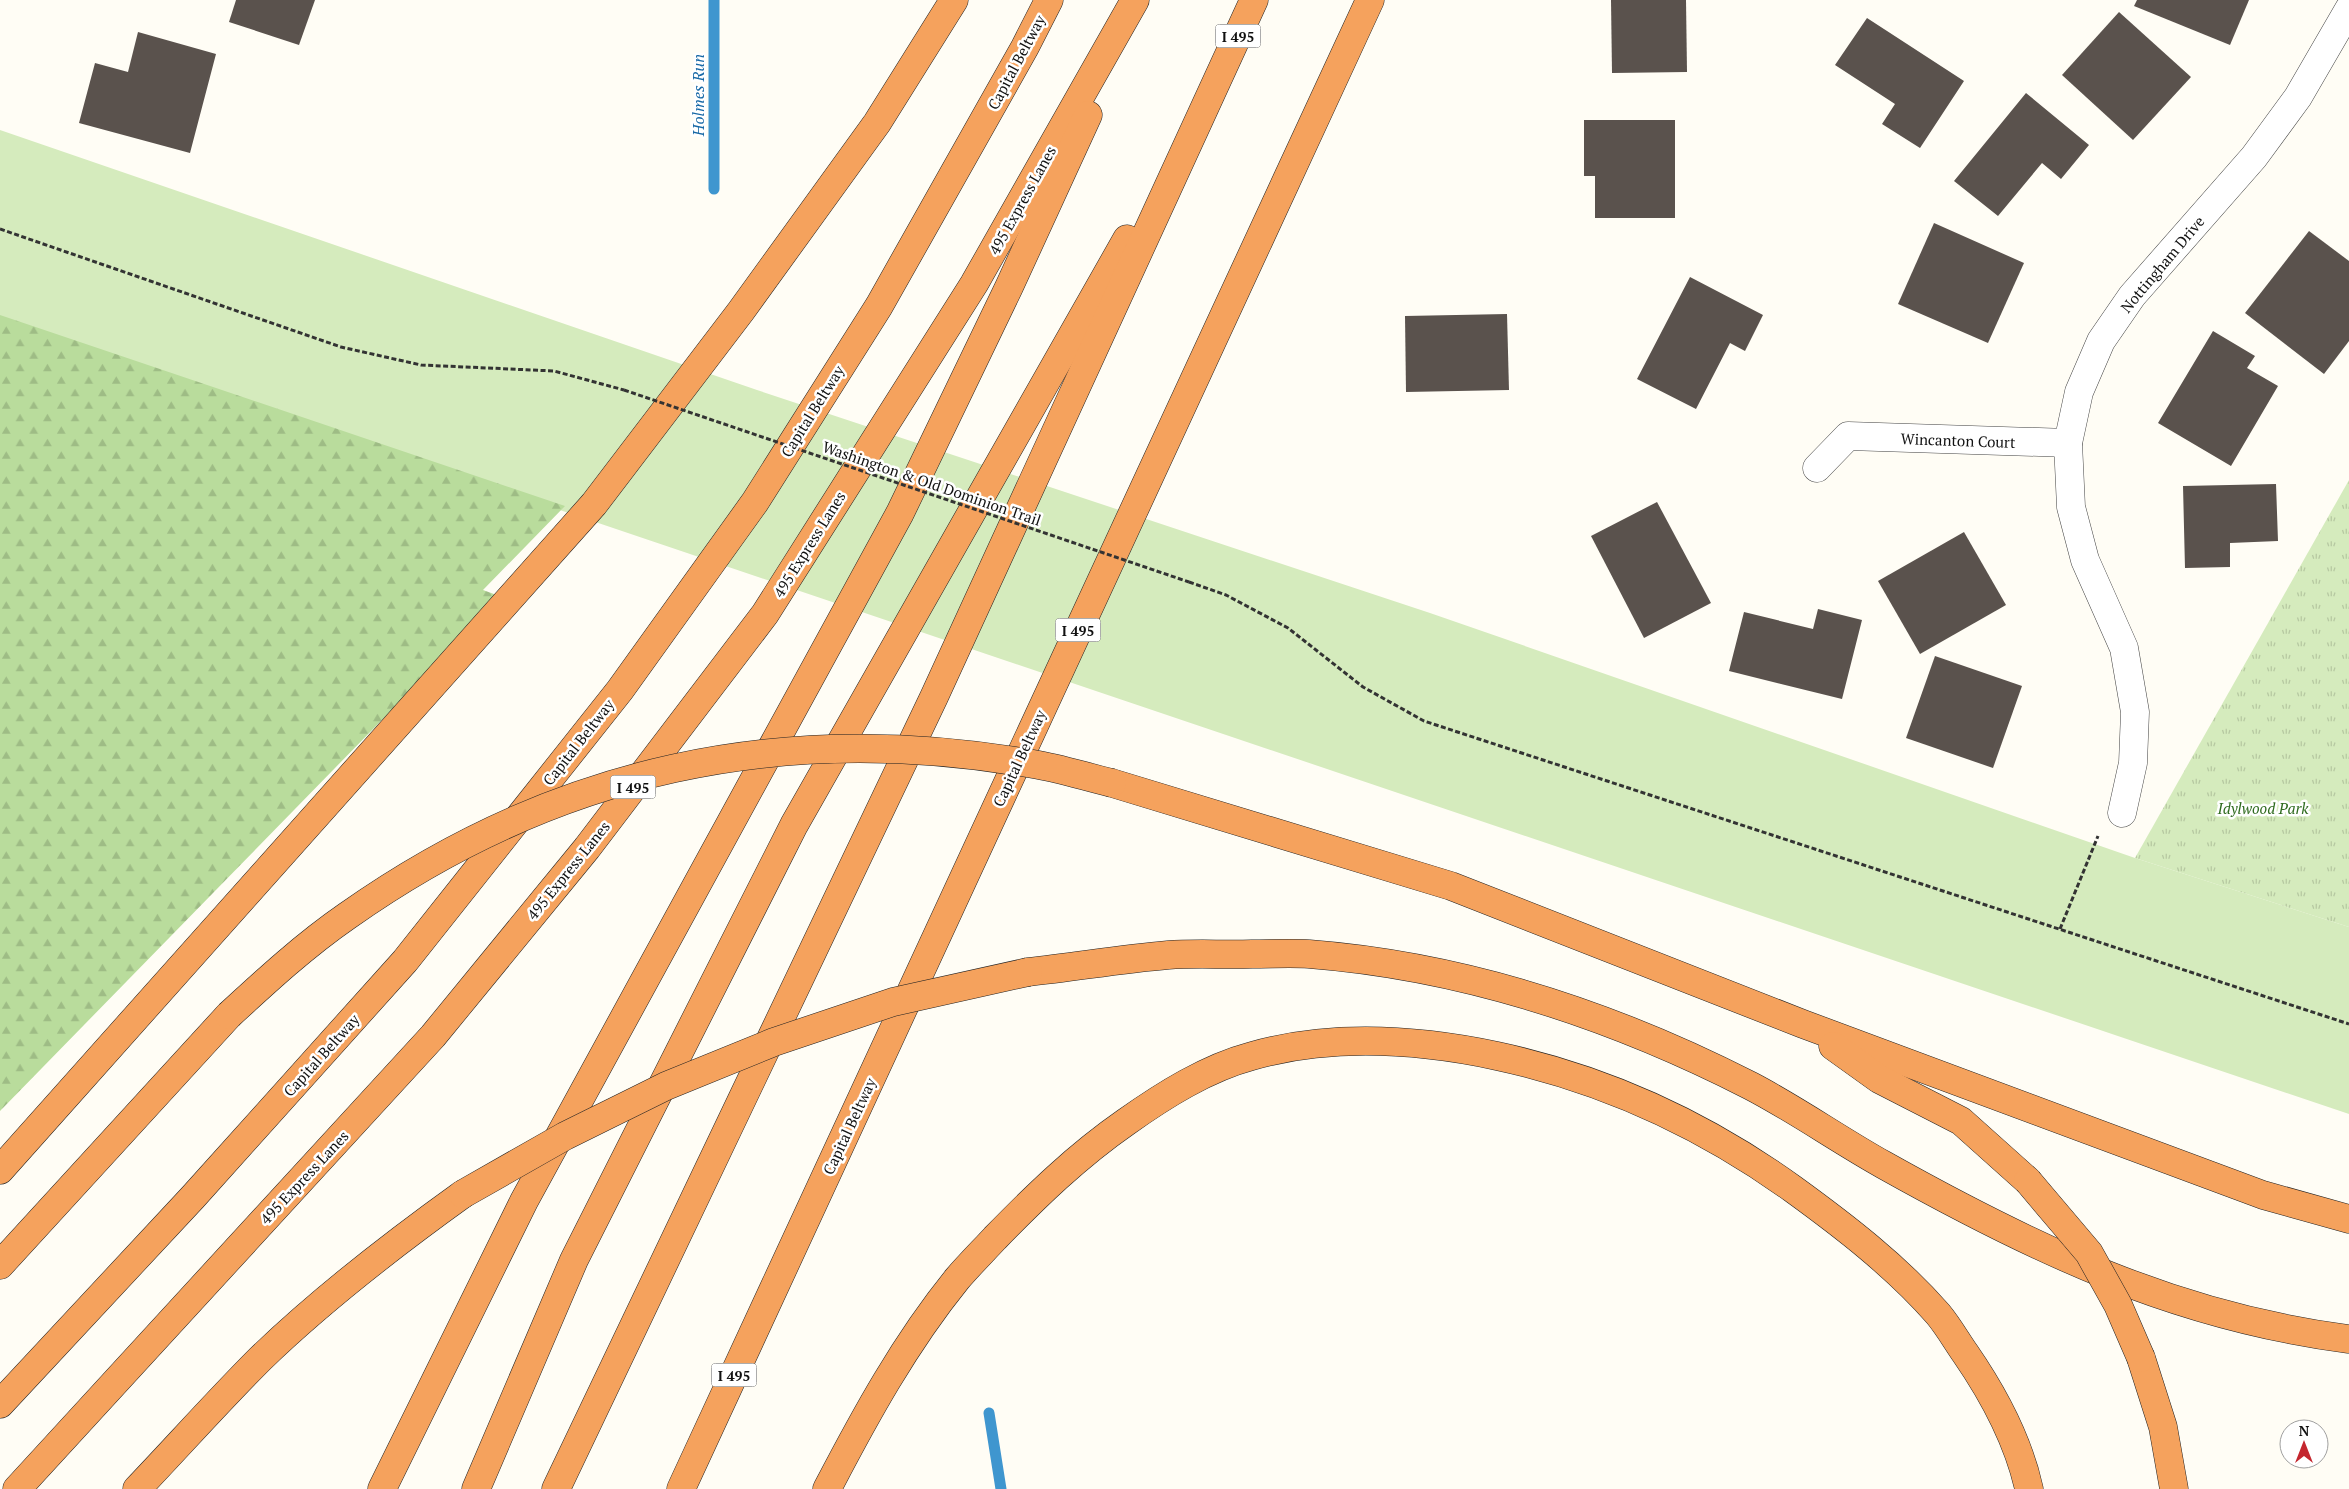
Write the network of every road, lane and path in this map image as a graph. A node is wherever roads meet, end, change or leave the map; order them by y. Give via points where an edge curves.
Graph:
1 (954, 0) edge
2 (1049, 0) edge
3 (1135, 0) edge
4 (1141, 0) edge
5 (1254, 0) edge
6 (1370, 0) edge
7 (2349, 9) edge
8 (1221, 72) junction
9 (0, 229) edge
10 (2068, 443) junction
11 (1817, 468) dead end
12 (2122, 813) joint
13 (2060, 929) junction
14 (1803, 1024) junction
15 (2349, 1024) edge
16 (0, 1170) edge
17 (2349, 1219) edge
18 (0, 1265) edge
19 (2349, 1340) edge
20 (0, 1404) edge
21 (17, 1489) edge
22 (137, 1489) edge
23 (382, 1489) edge
24 (476, 1489) edge
25 (556, 1489) edge
26 (681, 1489) edge
27 (827, 1489) edge
28 (2029, 1489) edge
29 (2174, 1489) edge

1 - 16 highway via 877,123 742,311 594,504
2 - 20 highway, Capital Beltway via 874,314 754,502 620,690 405,961 200,1190
3 - 21 highway, 495 Express Lanes / I 495 via 974,284 759,622 587,848 433,1036
4 - 23 highway via 900,513 524,1201
5 - 8 highway, I 495
6 - 26 highway, Capital Beltway / I 495
7 - 10 street, Nottingham Drive via 2298,96 2254,157 2132,296 2101,342 2079,392
8 - 24 highway via 794,825 574,1260
8 - 25 highway, I 495 via 930,706
9 - 13 path, Washington & Old Dominion Trail, bridge via 341,347 421,364 554,371 624,390 1190,582 1226,595 1288,628 1363,687 1424,721
10 - 11 street, Wincanton Court via 1848,436
10 - 12 street, Nottingham Drive via 2071,507 2085,560 2124,648 2136,712 2133,763
12 - 13 path via 2103,822
13 - 15 path, Washington & Old Dominion Trail
14 - 17 highway via 2263,1196
14 - 18 highway, bridge via 1450,886 1112,783 1034,764 950,752 877,748 801,749 721,758 641,776 560,800 483,834 347,916 282,966 229,1015
14 - 29 highway, bridge via 1879,1079 1961,1121 2028,1181 2089,1252 2142,1358 2162,1427
19 - 22 highway, bridge via 2221,1315 2140,1289 2067,1259 1882,1164 1744,1083 1637,1033 1489,984 1398,964 1306,954 1169,955 1028,972 893,1002 774,1042 649,1094 565,1136 463,1194 333,1293 260,1360
27 - 28 highway via 885,1383 921,1327 958,1278 1054,1178 1148,1106 1204,1075 1252,1056 1333,1041 1403,1041 1466,1049 1547,1067 1670,1115 1725,1144 1836,1220 1940,1315 2005,1418 2023,1462

